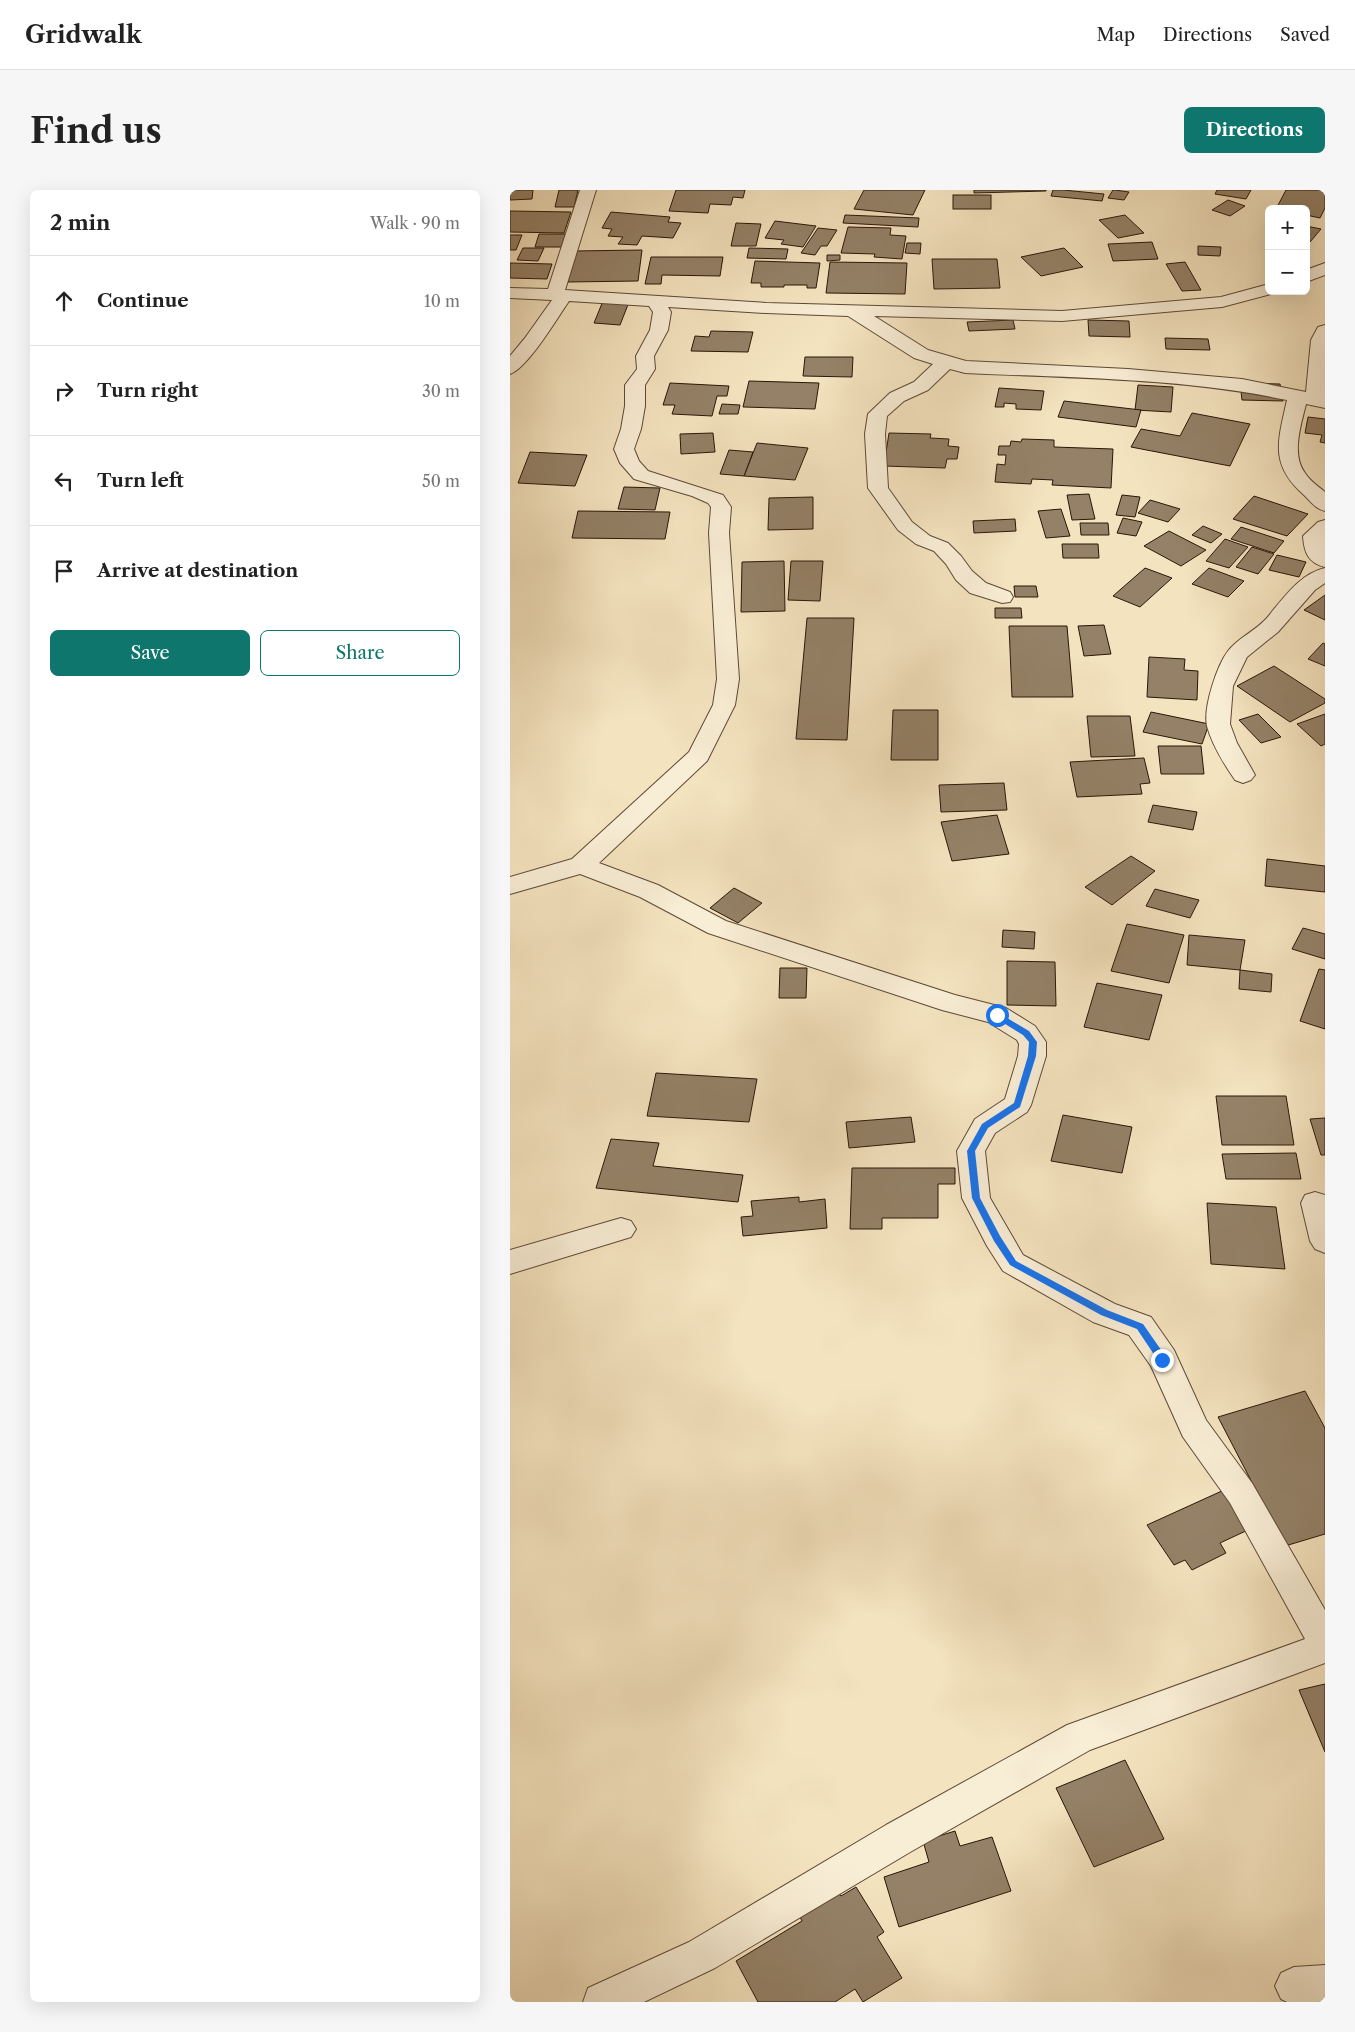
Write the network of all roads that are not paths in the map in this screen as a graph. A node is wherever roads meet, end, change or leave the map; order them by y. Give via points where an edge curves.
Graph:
1 (588, 190) edge
2 (1265, 290) edge
3 (510, 293) edge
4 (559, 294) junction
5 (655, 300) junction
6 (853, 311) junction
7 (1325, 331) edge
8 (946, 362) junction
9 (510, 368) edge
10 (1313, 399) edge
11 (1325, 505) edge
12 (1325, 526) edge
13 (1325, 560) edge
14 (1325, 574) edge
15 (1002, 597) dead end
16 (1243, 775) dead end
17 (581, 866) junction
18 (510, 886) edge
19 (1315, 1203) dead end
20 (621, 1228) dead end
21 (1325, 1241) edge
22 (510, 1262) edge
23 (1325, 1642) edge
24 (1325, 1647) edge
25 (602, 2002) edge

1 - 4 street
2 - 6 street via 1222,302 1062,316
3 - 4 street
4 - 5 street
4 - 9 street via 532,342
5 - 6 street
5 - 17 street via 662,312 659,330 644,356 646,369 635,385 635,406 624,449 630,463 641,475 699,492 716,499 721,507 719,533 728,679 724,705 699,756
6 - 8 street via 921,354
7 - 10 street via 1320,340
8 - 10 street via 965,367 1119,374 1242,385
8 - 15 street via 921,386 897,397 878,414 875,434 878,488 905,526 923,540 941,547 978,588
10 - 11 street via 1290,431 1289,458 1296,476
12 - 13 street via 1313,536 1315,552
14 - 16 street via 1307,585 1270,627 1237,654 1222,686 1218,724
17 - 18 street
17 - 23 street via 649,891 716,927 997,1015 1026,1033 1033,1042 1032,1056 1018,1105 985,1126 971,1151 976,1198 1013,1263 1104,1313 1140,1326 1162,1360 1194,1428 1241,1493
19 - 21 street
20 - 22 street
24 - 25 street via 1079,1737 899,1838 702,1955

